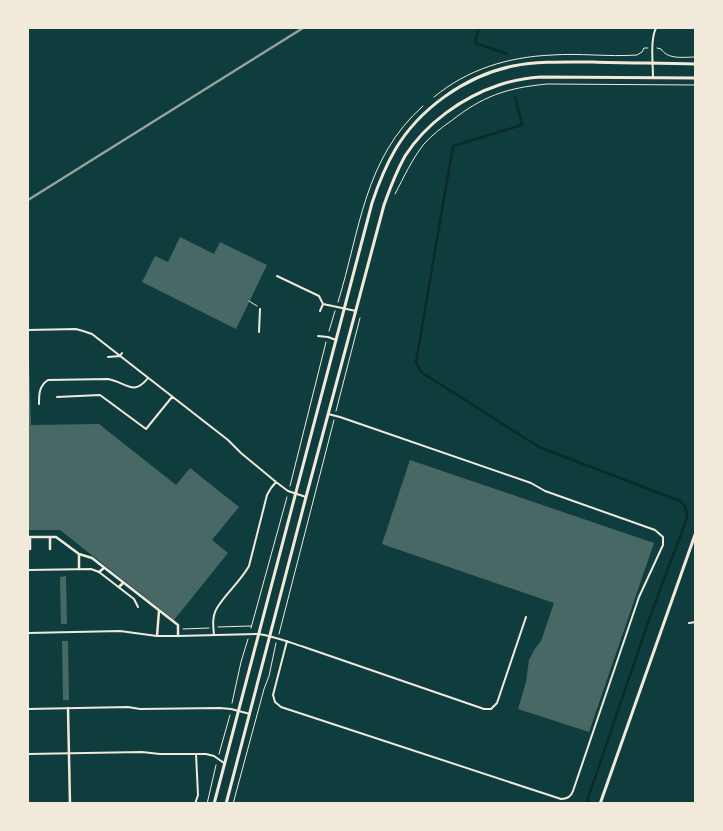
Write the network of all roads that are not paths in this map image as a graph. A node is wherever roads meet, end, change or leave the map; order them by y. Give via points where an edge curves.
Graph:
1 (656, 28) edge
2 (653, 63) junction
3 (696, 64) edge
4 (653, 78) junction
5 (696, 78) edge
6 (277, 276) dead end
7 (323, 304) junction
8 (344, 308) junction
9 (260, 309) road end
10 (320, 311) dead end
11 (356, 311) junction
12 (28, 330) edge
13 (259, 332) dead end
14 (318, 336) dead end
15 (336, 340) junction
16 (122, 353) dead end
17 (120, 356) junction
18 (108, 357) dead end
19 (148, 378) junction
20 (57, 397) dead end
21 (172, 397) junction
22 (39, 404) dead end
23 (328, 414) junction
24 (276, 482) junction
25 (295, 494) junction
26 (306, 496) junction
27 (696, 532) edge
28 (29, 537) edge
29 (50, 537) junction
30 (30, 549) dead end
31 (50, 549) dead end
32 (79, 554) junction
33 (104, 568) junction
34 (79, 569) junction
35 (28, 570) edge
36 (99, 572) junction
37 (123, 582) junction
38 (119, 587) junction
39 (138, 607) dead end
40 (159, 611) junction
41 (526, 618) dead end
42 (696, 622) edge
43 (689, 623) dead end
44 (28, 633) edge
45 (258, 634) junction
46 (214, 635) junction
47 (158, 636) junction
48 (178, 636) junction
49 (270, 636) junction
50 (287, 641) junction
51 (68, 708) junction
52 (28, 709) edge
53 (238, 710) junction
54 (250, 714) junction
55 (69, 753) junction
56 (28, 754) edge
57 (196, 754) junction
58 (224, 763) junction
59 (70, 804) edge
60 (194, 804) edge
61 (214, 804) edge
62 (226, 804) edge
63 (600, 804) edge

1 - 2 lane
2 - 3 street
2 - 4 lane
2 - 8 street via 540,62 511,67 476,79 434,105 404,137 382,176
4 - 5 street
4 - 11 street via 552,76 520,80 500,84 475,95 442,116 413,144 398,168 384,205
6 - 7 lane via 319,296
7 - 8 lane
7 - 10 lane
8 - 11 lane
8 - 15 street
9 - 13 lane
11 - 23 street
12 - 17 lane via 83,330
14 - 15 lane
15 - 25 street
16 - 17 lane
17 - 18 lane
17 - 19 lane
19 - 21 lane
19 - 22 lane via 143,385 134,388 108,379 48,380 40,388
20 - 21 lane via 100,395 146,429
21 - 24 lane
23 - 26 street
23 - 50 lane via 531,483 545,491 656,530 663,537 664,545 639,597 574,791 565,799 282,707 275,702 273,695
24 - 25 lane
24 - 46 lane via 267,495 244,575 217,608
25 - 26 lane
25 - 45 street
26 - 49 street
27 - 63 street
28 - 29 street
28 - 30 street
29 - 31 street
29 - 32 street via 56,537
32 - 33 street via 92,558
32 - 34 street
33 - 36 street
33 - 37 street
34 - 35 lane
34 - 36 lane
36 - 38 lane
37 - 38 street
37 - 40 street
38 - 39 lane via 134,599
40 - 47 street
40 - 48 street via 178,625
41 - 50 lane via 497,703 492,709 484,709
42 - 43 lane
44 - 47 lane via 120,631
45 - 46 lane
45 - 49 lane
45 - 53 street
46 - 48 lane
47 - 48 lane
49 - 50 lane
49 - 54 street
51 - 52 lane
51 - 53 lane
51 - 55 street
53 - 54 lane
53 - 58 street
54 - 62 street
55 - 56 lane
55 - 57 lane
55 - 59 street
57 - 58 lane via 209,755
57 - 60 lane via 198,795
58 - 61 street

